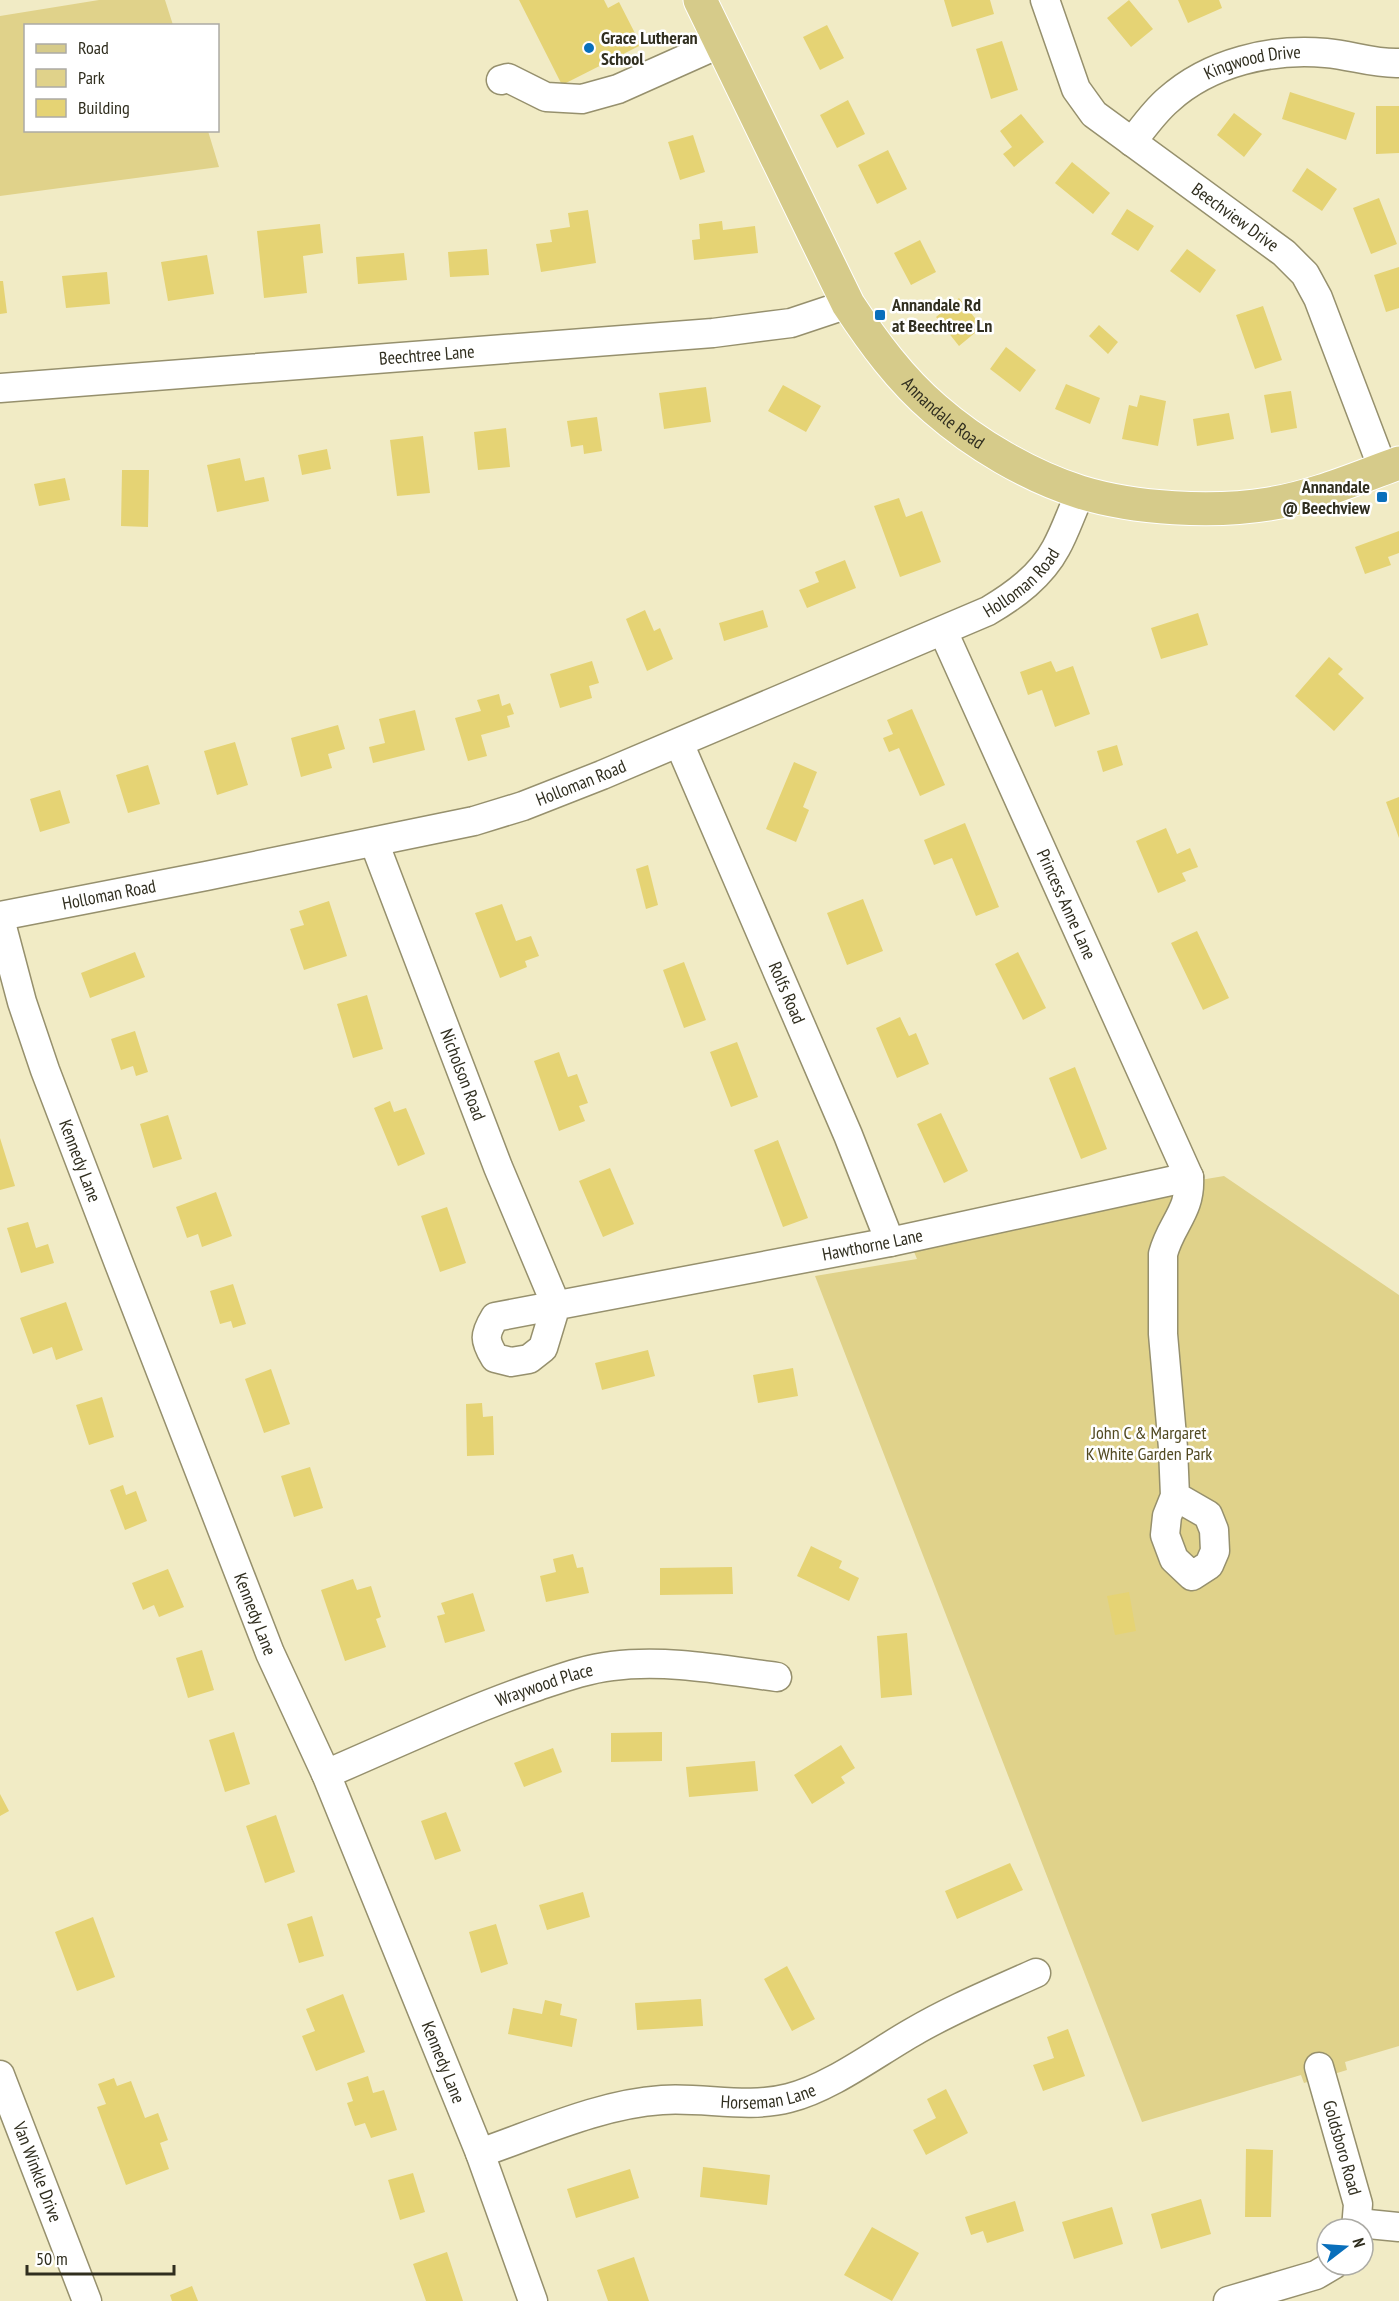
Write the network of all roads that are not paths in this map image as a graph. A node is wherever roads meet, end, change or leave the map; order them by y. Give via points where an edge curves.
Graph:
1 (700, 0) edge
2 (1045, 0) edge
3 (721, 43) junction
4 (1399, 63) edge
5 (501, 80) dead end
6 (1132, 142) junction
7 (848, 304) junction
8 (0, 388) edge
9 (1391, 466) edge
10 (1081, 492) junction
11 (943, 631) junction
12 (679, 743) junction
13 (375, 842) junction
14 (0, 918) edge
15 (1189, 1177) junction
16 (890, 1242) junction
17 (556, 1305) joint
18 (1175, 1496) dead end
19 (777, 1677) dead end
20 (326, 1774) junction
21 (1036, 1973) dead end
22 (1318, 2067) dead end
23 (0, 2075) edge
24 (480, 2153) junction
25 (1357, 2217) edge
26 (1375, 2226) edge
27 (1399, 2227) edge
28 (1315, 2275) edge
29 (87, 2301) edge
30 (533, 2301) edge
31 (1228, 2301) edge

1 - 3 main road, Annandale Road
2 - 6 street, Beechview Drive via 1076,89 1085,104
3 - 5 street via 618,90 582,99 546,97 508,78
3 - 7 main road, Annandale Road
4 - 6 street, Kingwood Drive via 1294,51 1233,63 1169,98
6 - 9 street, Beechview Drive via 1284,253 1305,274
7 - 8 street, Beechtree Lane via 790,323 713,333
7 - 10 main road, Annandale Road via 902,376 961,431 1006,459
9 - 10 main road, Annandale Road via 1270,504 1197,509
10 - 11 street, Holloman Road via 1056,549 1035,576 1012,597
11 - 12 street, Holloman Road
11 - 15 street, Princess Anne Lane
12 - 13 street, Holloman Road via 523,806
12 - 16 street, Rolfs Road
13 - 14 street, Holloman Road
13 - 17 street, Nicholson Road via 498,1167
14 - 20 street, Kennedy Lane via 32,1031 102,1219 270,1653
15 - 16 street, Hawthorne Lane
15 - 18 street via 1190,1193 1163,1254 1163,1334
16 - 17 street, Hawthorne Lane
19 - 20 street, Wraywood Place via 652,1664 587,1670 514,1694
20 - 24 street, Kennedy Lane
21 - 24 street, Horseman Lane via 948,2014 822,2085 790,2098 759,2103 663,2100 628,2104
22 - 25 street, Goldsboro Road via 1358,2204
23 - 29 street, Van Winkle Drive
24 - 30 street, Kennedy Lane
26 - 27 street
28 - 31 street

